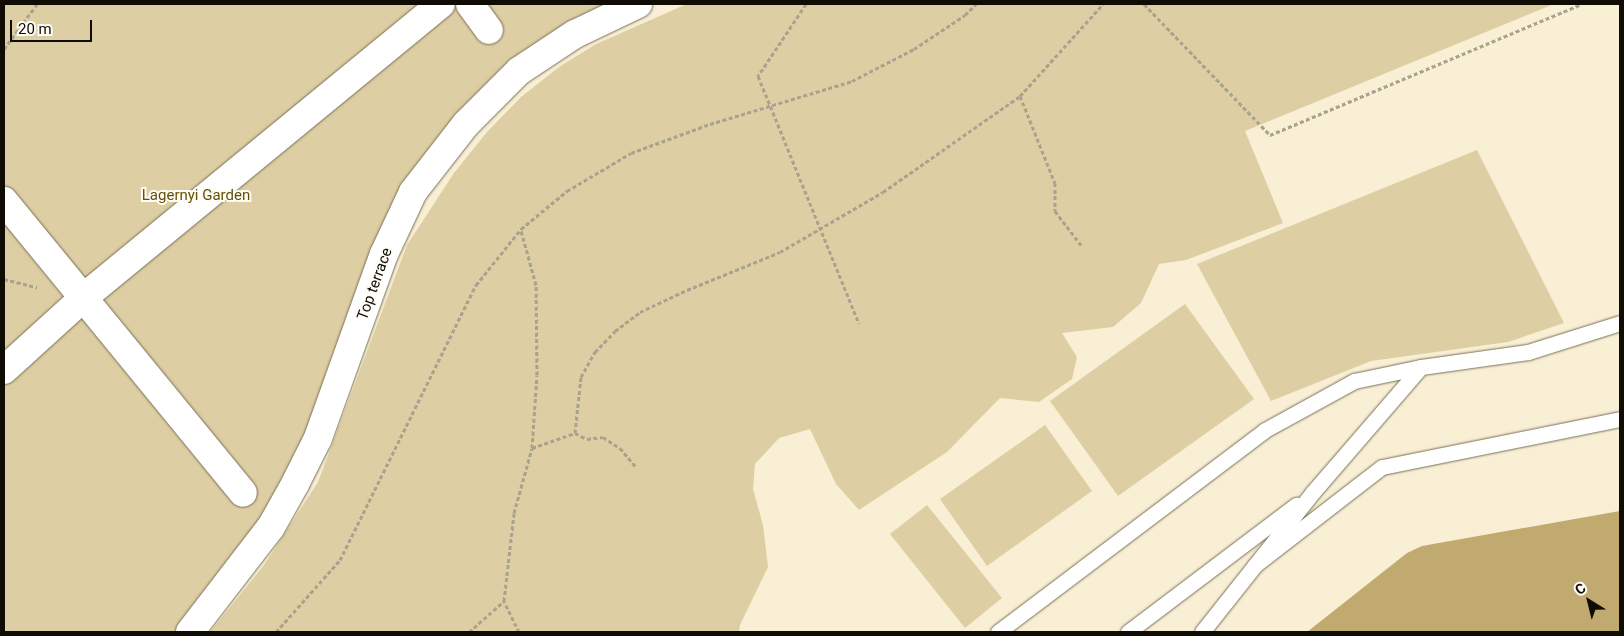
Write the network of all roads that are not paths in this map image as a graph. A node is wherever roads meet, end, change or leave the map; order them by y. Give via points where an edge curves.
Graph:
1 (441, 4) edge
2 (470, 4) edge
3 (638, 4) edge
4 (489, 30) dead end
5 (4, 202) edge
6 (83, 298) junction
7 (1620, 323) edge
8 (1421, 367) junction
9 (4, 370) edge
10 (1620, 419) edge
11 (1313, 492) junction
12 (243, 493) dead end
13 (1255, 565) junction
14 (190, 632) edge
15 (998, 632) edge
16 (1128, 632) edge
17 (1202, 632) edge

1 - 6 street
2 - 4 street
3 - 14 street, Top terrace via 575,34 519,71 466,124 413,192 384,254 318,438 299,476 271,527
5 - 6 street
6 - 9 street
6 - 12 street
7 - 8 lane via 1528,352
8 - 11 lane
8 - 15 lane via 1354,381 1265,430
10 - 13 lane via 1382,467
11 - 13 lane
11 - 16 lane
13 - 17 lane

